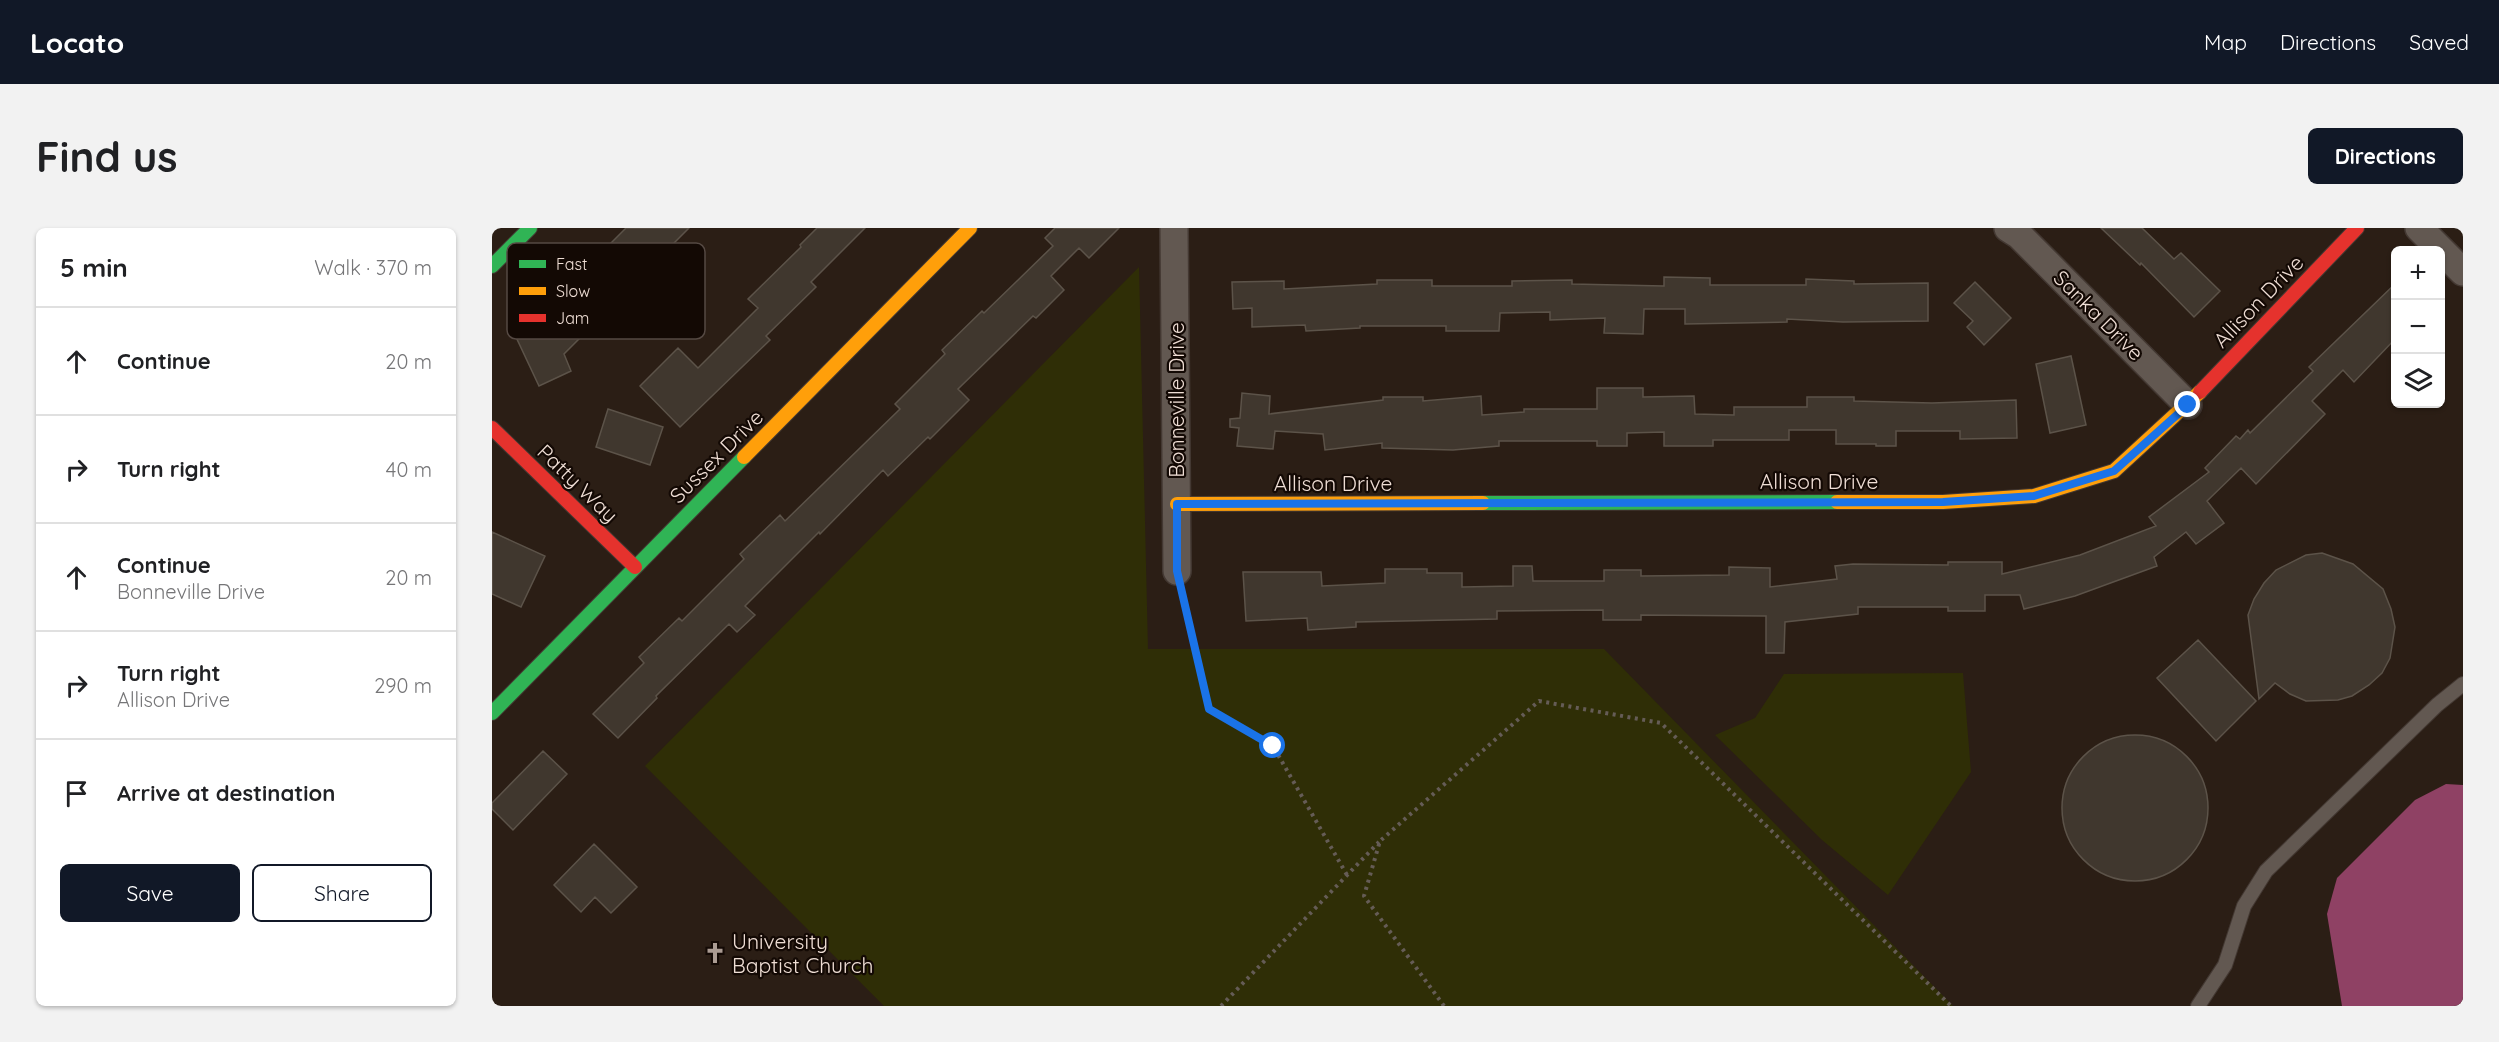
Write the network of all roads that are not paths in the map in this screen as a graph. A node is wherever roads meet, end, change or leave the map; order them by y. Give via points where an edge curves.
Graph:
1 (530, 228) edge
2 (970, 228) edge
3 (1174, 228) edge
4 (2008, 228) edge
5 (2357, 228) edge
6 (2418, 228) edge
7 (515, 243) edge
8 (507, 251) edge
9 (492, 266) edge
10 (2463, 273) edge
11 (2188, 405) junction
12 (492, 428) edge
13 (1177, 504) junction
14 (635, 567) junction
15 (1177, 571) road end
16 (2463, 684) edge
17 (492, 713) edge
18 (2198, 1006) edge

1 - 7 street
2 - 14 street, Sussex Drive
3 - 13 street, Bonneville Drive
4 - 11 street, Sanka Drive
5 - 11 street, Allison Drive
6 - 10 street
8 - 9 street
11 - 13 street, Allison Drive via 2114,471 2034,496 1931,502
12 - 14 street, Patty Way
13 - 15 street, Bonneville Drive
14 - 17 street, Sussex Drive
16 - 18 lane via 2266,871 2244,906 2225,965

